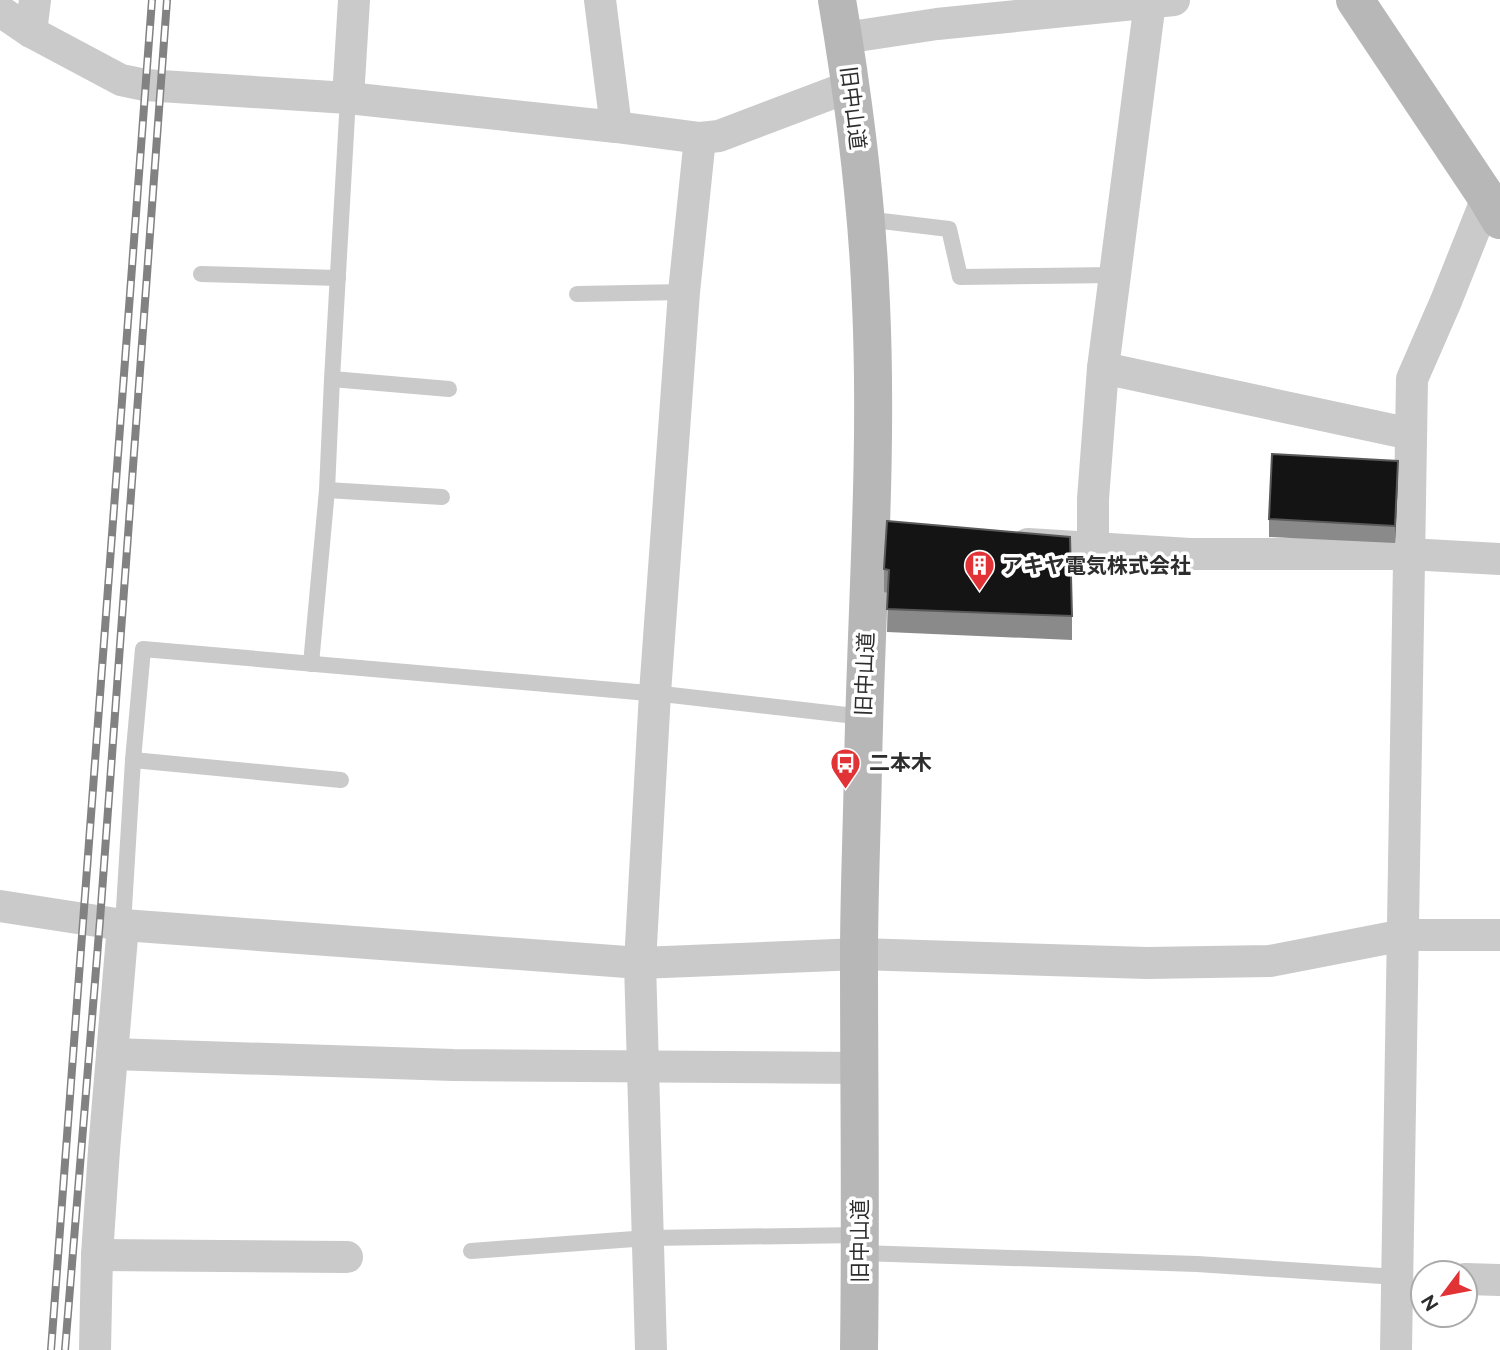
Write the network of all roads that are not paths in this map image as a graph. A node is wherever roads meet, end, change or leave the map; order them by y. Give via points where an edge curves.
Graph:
1 (35, 0) edge
2 (354, 0) edge
3 (600, 0) edge
4 (837, 0) edge
5 (1355, 0) edge
6 (1162, 1) edge
7 (0, 11) edge
8 (31, 32) junction
9 (844, 38) junction
10 (851, 86) junction
11 (348, 98) junction
12 (616, 127) junction
13 (700, 138) junction
14 (1493, 209) edge
15 (866, 219) junction
16 (201, 274) dead end
17 (1115, 275) junction
18 (338, 278) junction
19 (684, 292) junction
20 (577, 294) dead end
21 (1103, 368) junction
22 (332, 379) junction
23 (449, 389) dead end
24 (1412, 434) junction
25 (327, 490) junction
26 (442, 497) dead end
27 (1004, 542) edge
28 (1093, 550) junction
29 (1408, 554) junction
30 (1500, 559) edge
31 (311, 664) junction
32 (655, 693) junction
33 (864, 717) junction
34 (133, 760) junction
35 (341, 780) dead end
36 (0, 906) edge
37 (123, 925) junction
38 (1404, 935) junction
39 (1500, 935) edge
40 (859, 954) junction
41 (640, 963) junction
42 (112, 1054) junction
43 (644, 1066) junction
44 (860, 1068) junction
45 (648, 1238) junction
46 (861, 1244) junction
47 (471, 1251) dead end
48 (97, 1255) junction
49 (347, 1257) dead end
50 (1410, 1259) edge
51 (1409, 1277) edge
52 (1479, 1279) edge
53 (1500, 1280) edge
54 (1409, 1282) edge
55 (95, 1350) edge
56 (650, 1350) edge
57 (859, 1350) edge
58 (1396, 1350) edge

1 - 8 street
2 - 11 street
3 - 12 street
4 - 9 main road, 旧中山道
5 - 14 main road
6 - 9 street
6 - 17 street
7 - 8 street
8 - 11 street via 121,80 145,85
9 - 10 main road, 旧中山道
10 - 13 street via 719,136
10 - 15 main road, 旧中山道
11 - 12 street
11 - 18 lane
12 - 13 street
13 - 19 street
14 - 24 street via 1412,379
15 - 17 lane via 949,229 960,277
15 - 33 main road, 旧中山道 via 873,426 883,535
16 - 18 lane
17 - 21 street
18 - 22 lane
19 - 20 lane
19 - 32 street
21 - 24 street
21 - 28 street
22 - 23 lane
22 - 25 lane
24 - 29 street
25 - 26 lane
25 - 31 lane
27 - 28 street
28 - 29 street
29 - 30 street
29 - 38 street
31 - 32 lane
31 - 34 lane via 143,649
32 - 33 lane
32 - 41 street
33 - 40 main road, 旧中山道
34 - 35 lane
34 - 37 lane
36 - 37 street
37 - 41 street
37 - 42 street
38 - 39 street
38 - 40 street via 1270,961
38 - 50 street
40 - 41 street
40 - 44 main road, 旧中山道
41 - 43 street
42 - 43 street
42 - 48 street
43 - 44 street
43 - 45 street
44 - 46 main road, 旧中山道
45 - 46 lane
45 - 47 lane
45 - 56 street
46 - 51 lane
46 - 57 main road, 旧中山道
48 - 49 street
48 - 55 street
52 - 53 street
54 - 58 street

